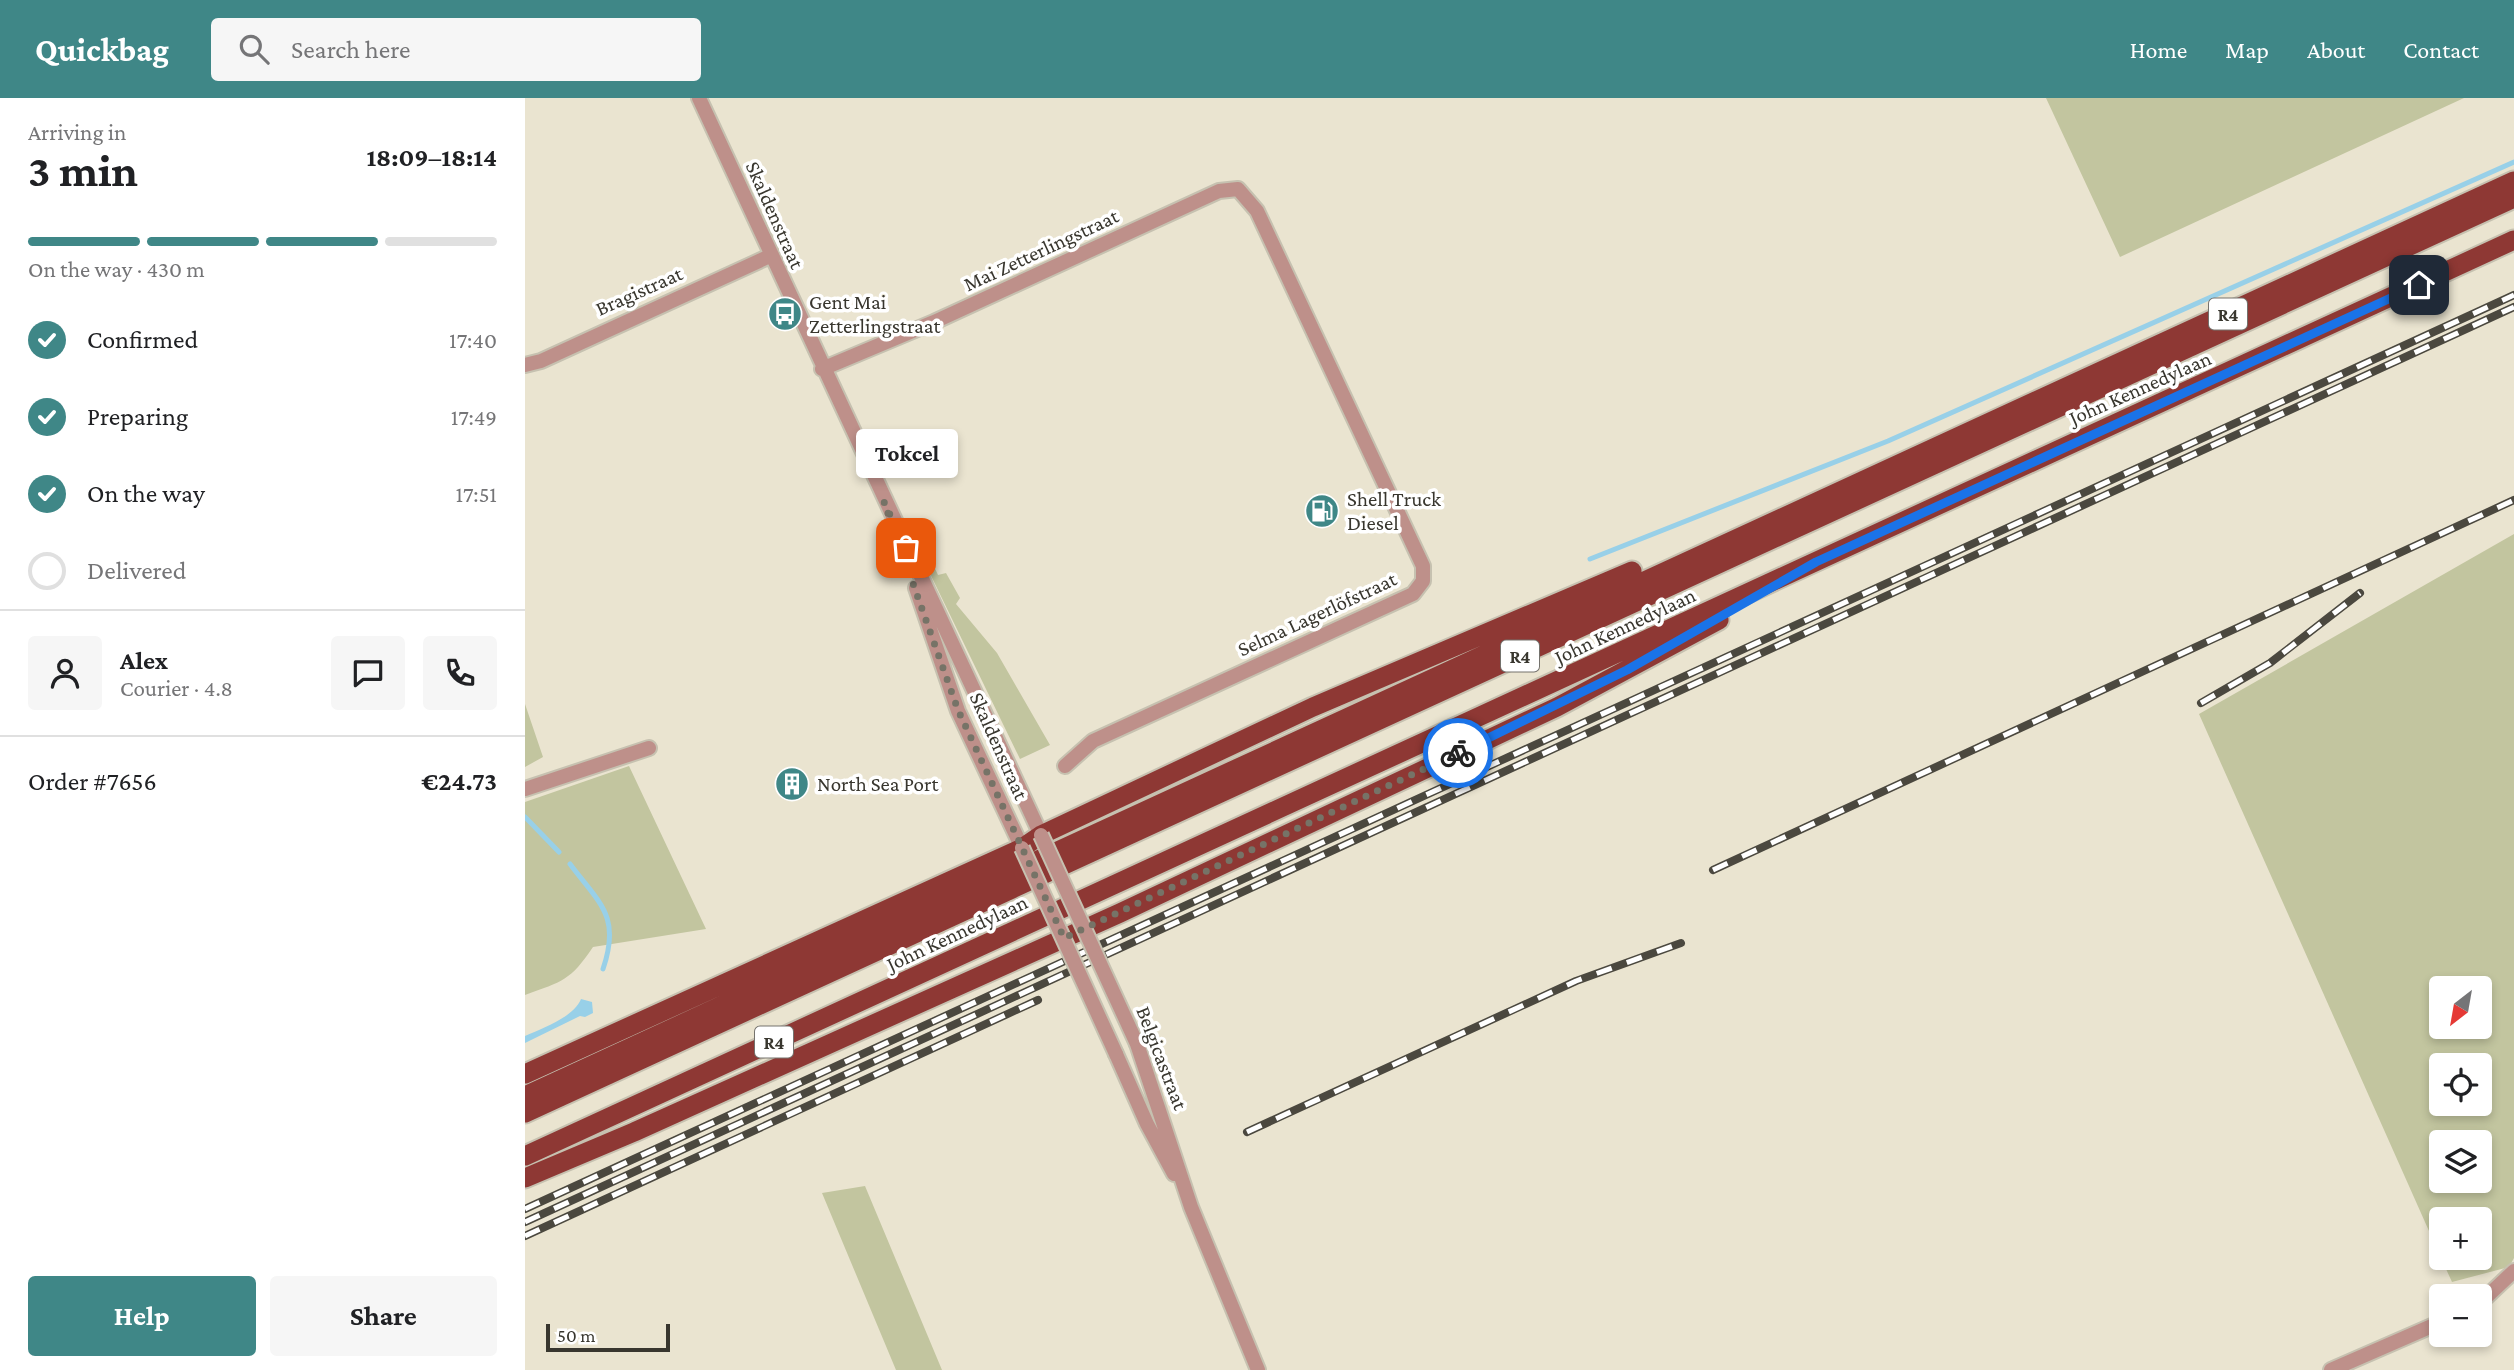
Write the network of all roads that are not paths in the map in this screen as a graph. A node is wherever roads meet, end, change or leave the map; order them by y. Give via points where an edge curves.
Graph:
1 (699, 98) edge
2 (2514, 181) edge
3 (1238, 189) joint
4 (2514, 198) edge
5 (2514, 240) edge
6 (771, 256) junction
7 (525, 365) edge
8 (822, 369) junction
9 (1940, 444) junction
10 (884, 502) junction
11 (1816, 562) junction
12 (649, 748) dead end
13 (1065, 766) dead end
14 (525, 789) edge
15 (1041, 835) junction
16 (1015, 851) junction
17 (1084, 929) junction
18 (1064, 938) junction
19 (567, 1055) junction
20 (525, 1074) edge
21 (525, 1082) edge
22 (525, 1096) edge
23 (525, 1113) edge
24 (525, 1156) edge
25 (525, 1178) edge
26 (1191, 1207) junction
27 (2514, 1271) edge
28 (2492, 1292) edge
29 (2429, 1327) edge
30 (1258, 1370) edge
31 (2331, 1370) edge

1 - 6 street, Skaldenstraat
2 - 9 highway, John Kennedylaan / R4
3 - 8 street, Mai Zetterlingstraat via 1219,191
3 - 13 street, Selma Lagerlöfstraat via 1249,198 1263,223 1423,566 1423,581 1413,594 1093,741
4 - 23 highway, John Kennedylaan / R4
5 - 11 highway, John Kennedylaan / R4
6 - 7 street, Bragistraat
6 - 8 street, Skaldenstraat
8 - 10 street, Skaldenstraat
9 - 15 highway via 1519,617 1313,707
9 - 22 highway, John Kennedylaan / R4
10 - 15 street, Skaldenstraat
10 - 16 street, Skaldenstraat via 958,710 988,774
11 - 17 highway, R4 via 1697,633 1557,707
11 - 24 highway, John Kennedylaan / R4
12 - 14 street
15 - 16 highway
15 - 17 street, Skaldenstraat, bridge
16 - 18 street, Skaldenstraat, bridge
16 - 19 highway
17 - 18 highway
17 - 26 street, Belgicastraat, bridge via 1149,1072
18 - 25 highway
18 - 26 street, Belgicastraat, bridge via 1147,1124
19 - 20 highway
19 - 21 highway
26 - 30 street, Belgicastraat
27 - 28 street
29 - 31 street

